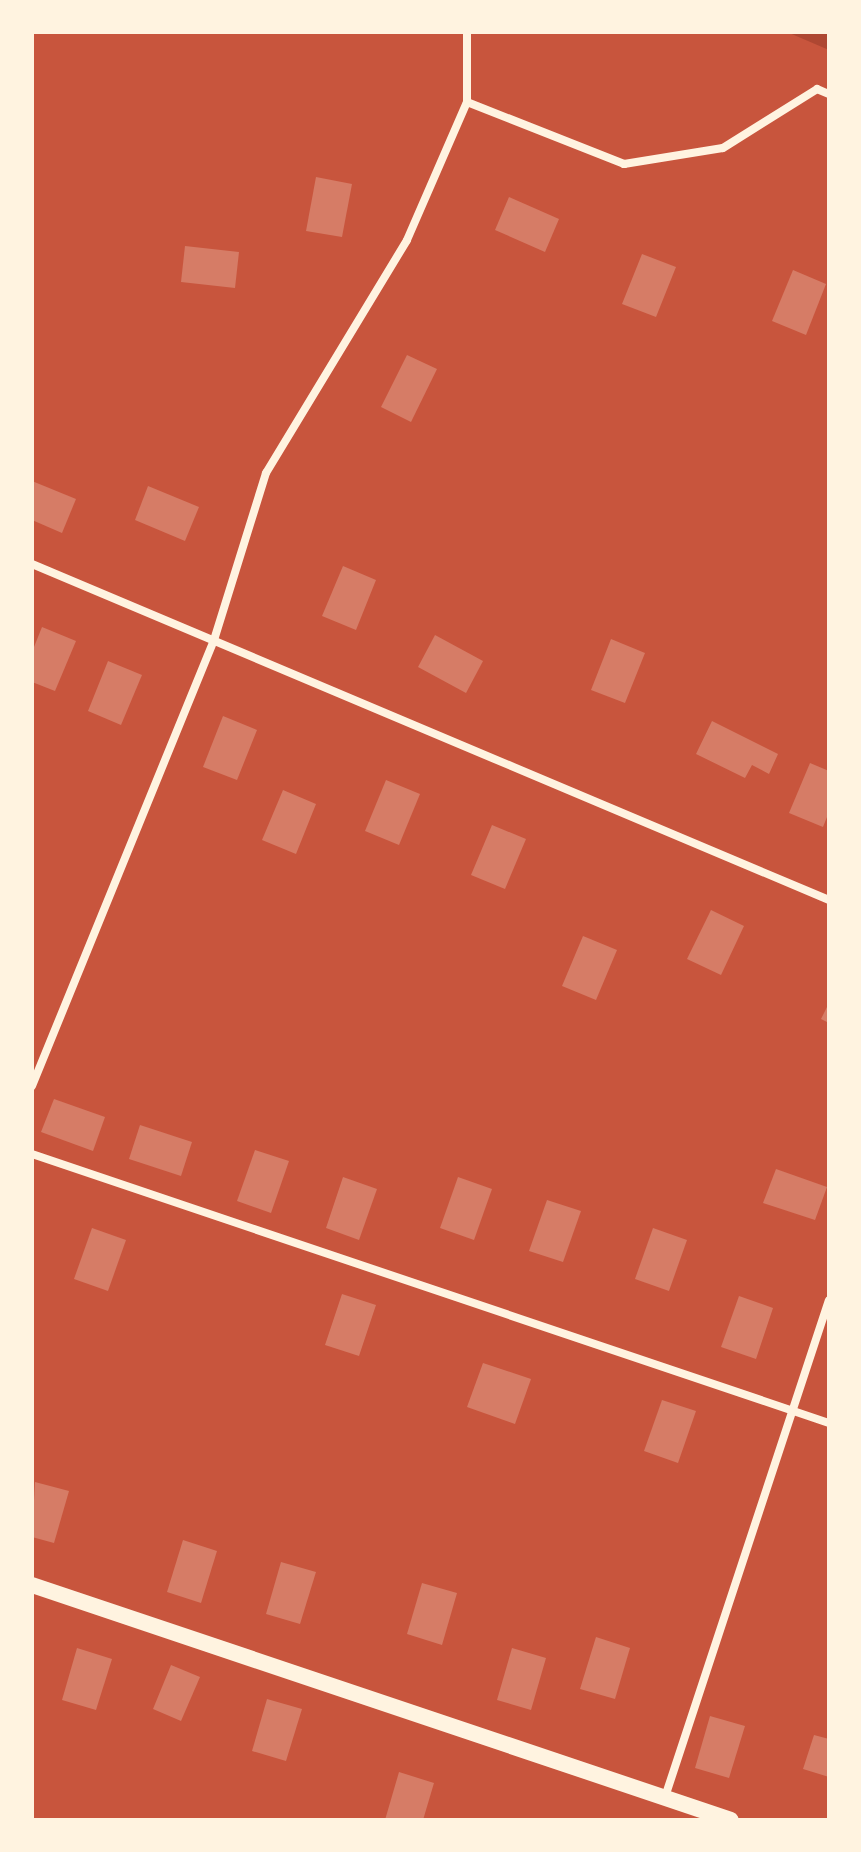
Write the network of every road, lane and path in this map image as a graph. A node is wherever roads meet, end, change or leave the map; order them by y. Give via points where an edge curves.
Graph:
1 (467, 32) edge
2 (829, 94) edge
3 (467, 102) junction
4 (32, 564) edge
5 (214, 640) junction
6 (829, 900) edge
7 (32, 1086) edge
8 (32, 1154) edge
9 (829, 1300) edge
10 (791, 1411) junction
11 (829, 1423) edge
12 (32, 1585) edge
13 (665, 1797) junction
14 (731, 1820) edge

1 - 3 street
2 - 3 street via 817,89 723,148 624,164
3 - 5 street via 407,240 266,473
4 - 5 street
5 - 6 street
5 - 7 street
8 - 10 street
9 - 10 street
10 - 11 street
10 - 13 street
12 - 13 main road
13 - 14 main road

